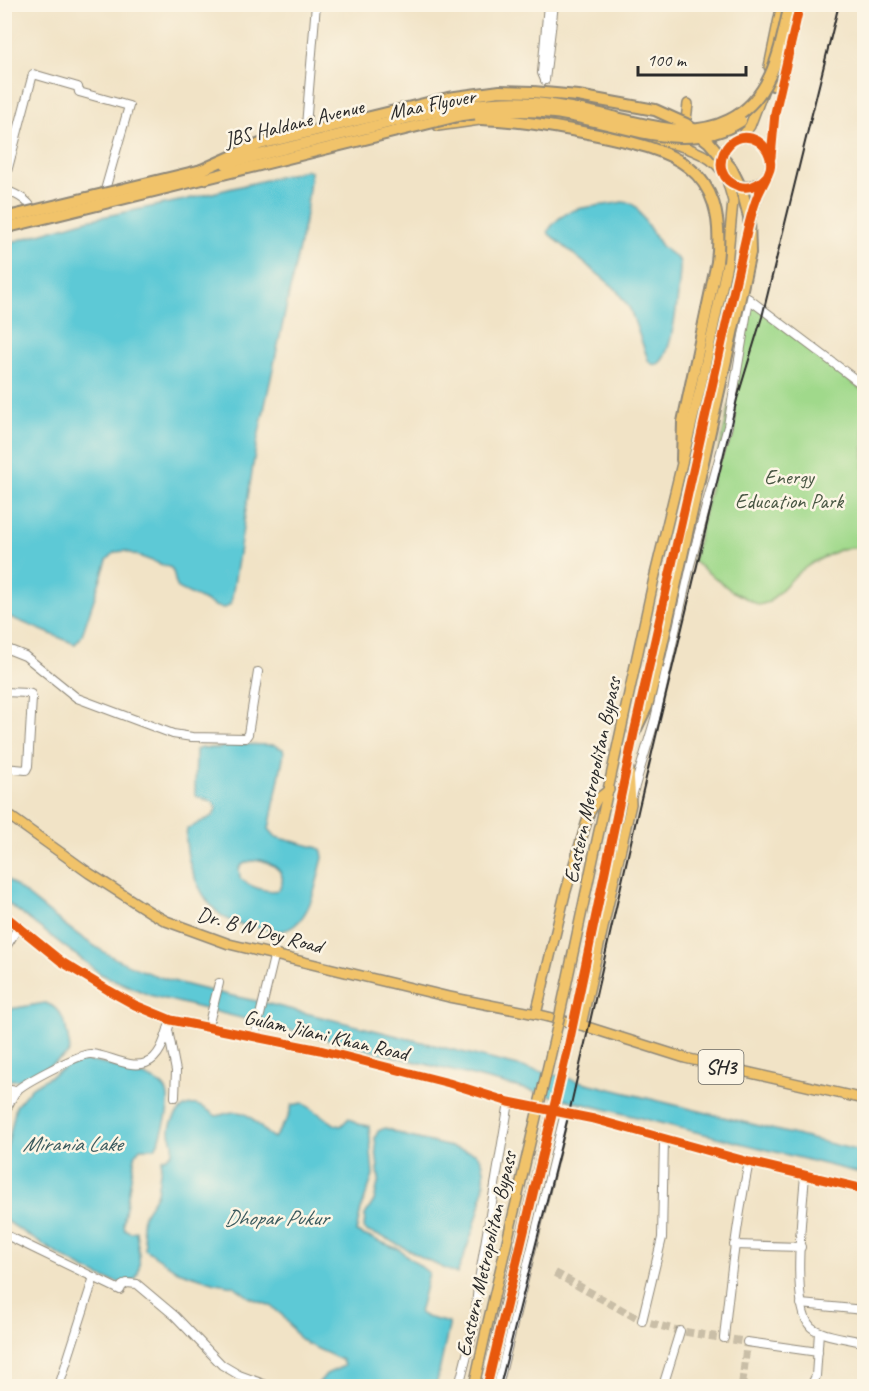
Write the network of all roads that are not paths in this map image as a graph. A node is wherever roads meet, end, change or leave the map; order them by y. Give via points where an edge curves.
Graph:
1 (316, 4) edge
2 (548, 4) edge
3 (554, 4) edge
4 (782, 4) edge
5 (790, 4) edge
6 (795, 4) edge
7 (800, 4) edge
8 (688, 104) dead end
9 (435, 121) junction
10 (306, 126) dead end
11 (685, 131) junction
12 (739, 139) junction
13 (771, 159) junction
14 (197, 172) junction
15 (725, 176) junction
16 (767, 176) junction
17 (4, 183) edge
18 (4, 190) edge
19 (105, 190) junction
20 (33, 208) junction
21 (4, 217) edge
22 (37, 223) junction
23 (4, 229) edge
24 (735, 287) junction
25 (748, 298) junction
26 (864, 386) edge
27 (682, 460) junction
28 (4, 650) edge
29 (258, 672) dead end
30 (4, 692) edge
31 (634, 733) junction
32 (628, 761) junction
33 (4, 768) edge
34 (609, 790) junction
35 (632, 796) junction
36 (4, 812) edge
37 (4, 915) edge
38 (20, 926) junction
39 (4, 951) edge
40 (274, 953) junction
41 (219, 983) dead end
42 (536, 1014) junction
43 (210, 1019) dead end
44 (171, 1020) junction
45 (581, 1026) junction
46 (168, 1029) junction
47 (256, 1032) junction
48 (4, 1089) edge
49 (17, 1091) junction
50 (175, 1097) dead end
51 (864, 1099) edge
52 (509, 1102) junction
53 (565, 1113) junction
54 (4, 1115) edge
55 (664, 1138) junction
56 (749, 1162) junction
57 (805, 1175) junction
58 (864, 1189) edge
59 (4, 1234) edge
60 (734, 1245) junction
61 (801, 1247) junction
62 (94, 1277) junction
63 (801, 1304) junction
64 (864, 1310) edge
65 (642, 1321) dead end
66 (680, 1331) dead end
67 (819, 1332) junction
68 (724, 1338) dead end
69 (747, 1342) dead end
70 (864, 1342) edge
71 (818, 1352) junction
72 (59, 1386) edge
73 (269, 1386) edge
74 (459, 1386) edge
75 (474, 1386) edge
76 (487, 1386) edge
77 (498, 1386) edge
78 (663, 1386) edge
79 (811, 1386) edge

1 - 10 street
2 - 3 street via 542,73 545,80
4 - 12 main road via 764,90 750,126
5 - 14 highway, Maa Flyover, bridge via 775,63 760,94 744,111 714,126 690,130 664,128 583,110 508,101 410,117
6 - 9 highway, Maa Flyover, bridge via 782,65 773,85 753,111 716,133 669,137 581,117 521,110
7 - 13 main road via 775,113
8 - 11 main road
9 - 23 highway, Maa Flyover, bridge
9 - 27 highway, bridge via 524,121 628,141 669,154 700,179 715,207 719,248 683,422
11 - 12 main road, JBS Haldane Avenue
11 - 19 main road, JBS Haldane Avenue via 546,99 492,98 324,133
12 - 13 main road via 754,139
12 - 15 main road via 729,144 721,158
13 - 16 main road
14 - 21 highway, Maa Flyover, bridge
14 - 31 highway, bridge via 260,144 448,98 493,92 578,96 655,110 692,128 731,168 749,216 750,254 657,667 647,706
15 - 16 main road via 743,188 760,183
15 - 22 main road, JBS Haldane Avenue via 702,155 654,139 558,119 503,118 421,128
15 - 27 main road, Eastern Metropolitan Bypass via 733,201 727,264
16 - 24 main road via 758,195
17 - 19 street via 33,74 129,106
18 - 20 street
19 - 20 main road, JBS Haldane Avenue
20 - 21 main road, JBS Haldane Avenue
20 - 22 street
22 - 23 main road, JBS Haldane Avenue
24 - 25 street
24 - 31 main road
25 - 26 street
25 - 35 street via 728,426
27 - 34 main road, Eastern Metropolitan Bypass
28 - 29 street via 26,656 77,698 173,734 192,737 245,738
30 - 33 street via 31,693 32,698 26,770
31 - 32 main road
32 - 35 main road
32 - 76 main road, bridge via 568,1048
34 - 42 main road via 597,799 589,814
34 - 75 main road, Eastern Metropolitan Bypass, bridge
35 - 45 main road
36 - 40 main road, Dr. B N Dey Road via 120,894 166,921 229,944
37 - 38 street, Gulam Jilani Khan Road
38 - 39 street
38 - 44 street, Gulam Jilani Khan Road via 62,962 135,1005
40 - 42 main road, Dr. B N Dey Road
40 - 47 street
41 - 43 street
42 - 45 main road, SH3
44 - 46 street
44 - 47 street, Gulam Jilani Khan Road
45 - 51 main road, SH3 via 685,1058
46 - 49 street via 161,1047 146,1063 134,1064 90,1053 47,1072
46 - 50 street via 176,1071
47 - 52 street, Gulam Jilani Khan Road
48 - 49 street
49 - 54 street
52 - 53 street, Gulam Jilani Khan Road
52 - 74 street via 474,1327
53 - 55 street, Gulam Jilani Khan Road
53 - 77 street
55 - 56 street, Gulam Jilani Khan Road
55 - 65 street via 662,1238
56 - 57 street, Gulam Jilani Khan Road
56 - 60 street
57 - 58 street, Gulam Jilani Khan Road
57 - 61 street
59 - 62 street
60 - 61 street
60 - 68 street
61 - 63 street
62 - 72 street
62 - 73 street via 120,1290 127,1283 137,1284 175,1316 222,1365
63 - 64 street
63 - 67 street via 810,1326
66 - 78 street
67 - 70 street
67 - 71 street
69 - 71 street
71 - 79 street

